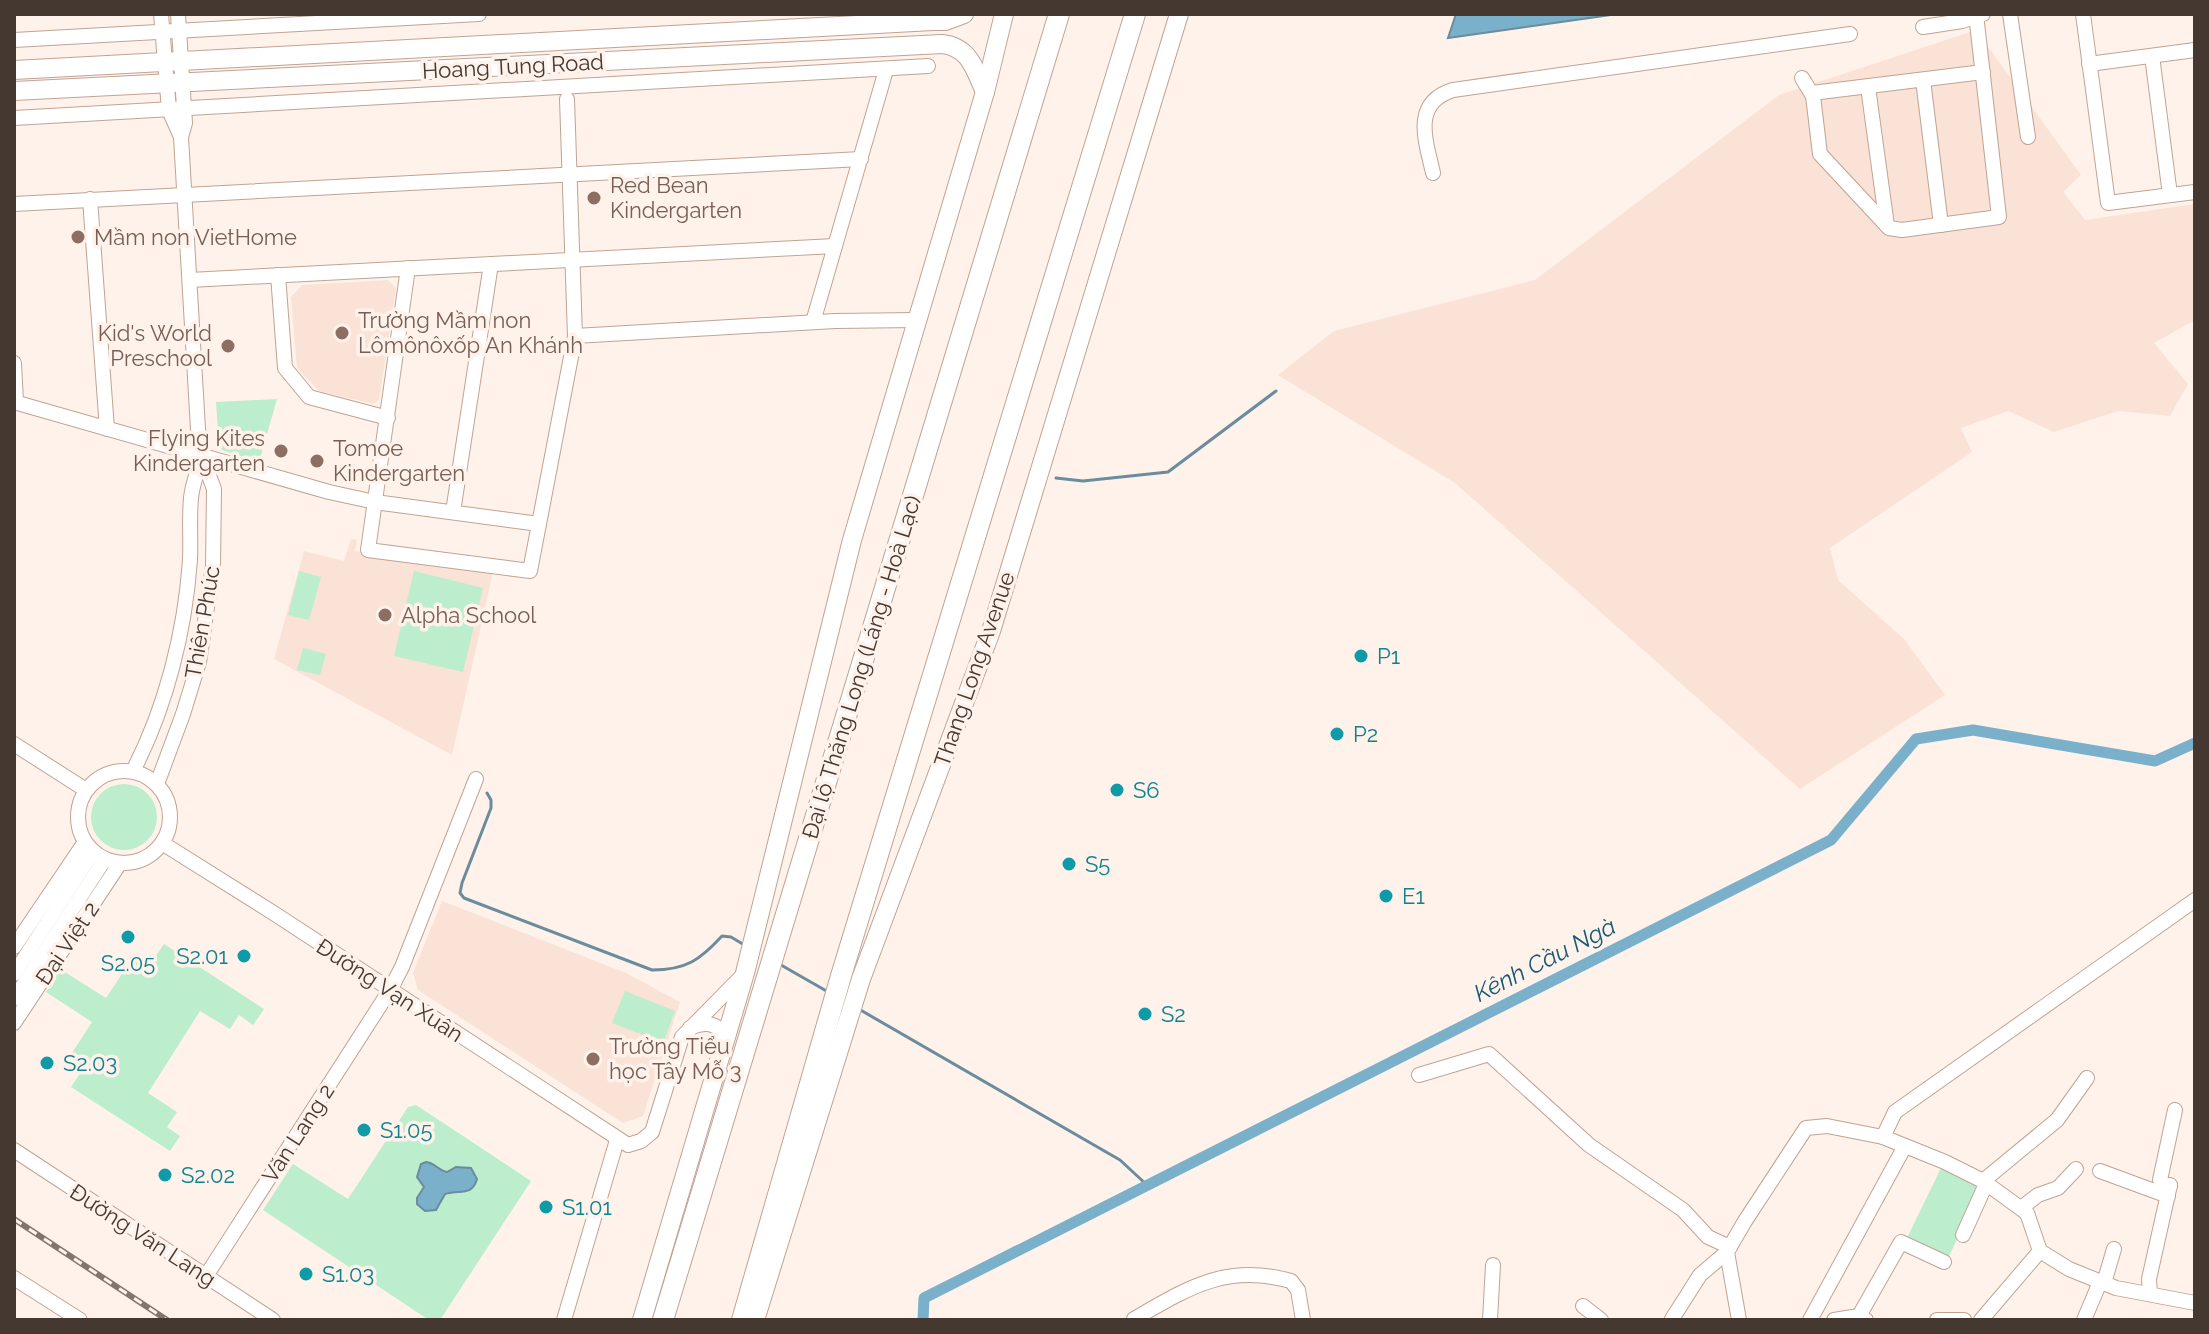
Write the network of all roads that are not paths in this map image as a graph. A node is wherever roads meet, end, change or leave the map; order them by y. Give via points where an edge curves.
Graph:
1 (161, 14) edge
2 (178, 14) edge
3 (479, 14) edge
4 (964, 14) edge
5 (1004, 14) edge
6 (1059, 14) edge
7 (1135, 14) edge
8 (1179, 14) edge
9 (2010, 14) edge
10 (2083, 14) edge
11 (1980, 19) edge
12 (1923, 27) dead end
13 (179, 31) junction
14 (162, 32) junction
15 (1850, 34) dead end
16 (14, 40) edge
17 (2195, 50) edge
18 (2152, 56) junction
19 (172, 62) junction
20 (2089, 64) junction
21 (928, 66) dead end
22 (14, 70) edge
23 (886, 70) junction
24 (1983, 72) junction
25 (1802, 78) dead end
26 (1923, 80) junction
27 (174, 83) junction
28 (1868, 87) junction
29 (14, 91) edge
30 (985, 92) junction
31 (1812, 93) junction
32 (567, 99) dead end
33 (177, 110) junction
34 (14, 118) edge
35 (2028, 137) dead end
36 (861, 159) junction
37 (569, 173) junction
38 (1433, 173) dead end
39 (2195, 192) edge
40 (185, 194) junction
41 (2170, 195) junction
42 (90, 199) junction
43 (14, 204) edge
44 (1941, 225) junction
45 (1887, 226) junction
46 (835, 246) junction
47 (572, 260) junction
48 (491, 264) junction
49 (408, 268) junction
50 (278, 275) junction
51 (190, 280) junction
52 (916, 320) junction
53 (813, 322) junction
54 (575, 336) junction
55 (14, 363) edge
56 (15, 402) edge
57 (388, 418) junction
58 (107, 429) junction
59 (202, 457) junction
60 (375, 502) junction
61 (453, 512) junction
62 (539, 524) junction
63 (14, 744) edge
64 (133, 771) junction
65 (476, 779) dead end
66 (157, 784) junction
67 (86, 790) junction
68 (162, 843) junction
69 (101, 854) junction
70 (78, 888) junction
71 (2195, 900) edge
72 (14, 947) edge
73 (746, 971) junction
74 (14, 974) edge
75 (851, 978) junction
76 (390, 990) junction
77 (14, 999) edge
78 (14, 1023) edge
79 (690, 1028) junction
80 (727, 1035) junction
81 (1419, 1075) dead end
82 (2087, 1078) dead end
83 (2175, 1110) dead end
84 (1883, 1137) junction
85 (617, 1140) junction
86 (1905, 1146) junction
87 (14, 1150) edge
88 (2076, 1169) dead end
89 (2100, 1171) dead end
90 (1985, 1182) junction
91 (2169, 1189) junction
92 (2021, 1208) junction
93 (1963, 1235) dead end
94 (1729, 1249) junction
95 (2114, 1249) dead end
96 (2040, 1251) junction
97 (1944, 1262) dead end
98 (1493, 1265) dead end
99 (206, 1276) junction
100 (14, 1278) edge
101 (2102, 1282) junction
102 (2150, 1294) junction
103 (2195, 1303) edge
104 (1583, 1306) dead end
105 (1862, 1318) edge
106 (1134, 1319) edge
107 (1672, 1319) edge
108 (80, 1320) edge
109 (273, 1320) edge
110 (564, 1320) edge
111 (642, 1320) edge
112 (663, 1320) edge
113 (742, 1320) edge
114 (755, 1320) edge
115 (1303, 1320) edge
116 (1490, 1320) edge
117 (1601, 1320) edge
118 (1739, 1320) edge
119 (1810, 1320) edge
120 (1834, 1320) edge
121 (1937, 1320) edge
122 (1964, 1320) edge
123 (1981, 1320) edge
124 (2084, 1320) edge

1 - 14 street
2 - 13 street
3 - 13 street
4 - 19 main road, Hoang Tung Road via 945,21
5 - 30 main road
6 - 112 highway, Đại lộ Thăng Long (Láng - Hoà Lạc)
7 - 75 highway
8 - 75 main road, Thang Long Avenue via 991,631
9 - 35 street
10 - 20 street
11 - 12 street
11 - 24 street
13 - 14 street
13 - 19 street
14 - 16 street
14 - 19 street
15 - 38 street via 1440,94 1429,106 1424,128
17 - 18 street
18 - 20 street
18 - 41 street
19 - 22 main road, Hoang Tung Road
19 - 27 street, Thiên Phúc
20 - 41 street via 2108,203
21 - 23 street
23 - 33 street
23 - 36 street
24 - 26 street
24 - 44 street via 1999,217
25 - 31 street
26 - 28 street
26 - 44 street
27 - 29 main road, Hoang Tung Road
27 - 30 main road, Hoang Tung Road via 942,44 966,53
27 - 33 street, Thiên Phúc
28 - 31 street
28 - 45 street
30 - 52 main road
31 - 45 street via 1820,154
32 - 37 street
33 - 34 street
33 - 40 street, Thiên Phúc via 185,123
36 - 37 street
36 - 46 street
37 - 40 street
37 - 47 street
39 - 41 street
40 - 42 street
40 - 51 street, Thiên Phúc
42 - 43 street
42 - 58 street
44 - 45 street via 1902,230
46 - 47 street
46 - 53 street
47 - 48 street
47 - 54 street
48 - 49 street
48 - 61 street
49 - 50 street
49 - 57 street
50 - 51 street
50 - 57 street via 285,368 309,397
51 - 59 street, Thiên Phúc
52 - 53 street
52 - 73 main road via 852,540
53 - 54 street
54 - 62 street
55 - 56 street
56 - 58 street
57 - 60 street
58 - 59 street
59 - 60 street
59 - 64 street, Thiên Phúc via 191,496 181,626 159,710
59 - 66 street, Thiên Phúc via 214,489 206,627
60 - 61 street
60 - 62 street via 368,550 530,571
61 - 62 street
63 - 67 street
64 - 66 street
64 - 67 street via 107,774
65 - 76 street, Văn Lang 2
66 - 68 street via 170,817
67 - 69 street via 77,816
68 - 69 street via 141,860
68 - 76 street, Đường Vạn Xuân
69 - 70 street
69 - 72 street, Đại Việt 2
69 - 78 street, Đại Việt 2
70 - 74 street
70 - 77 street
71 - 84 street via 1895,1112
73 - 79 street
73 - 80 main road
75 - 113 highway via 833,1005
75 - 114 main road, Thang Long Avenue via 843,1032
76 - 85 street, Đường Vạn Xuân
76 - 99 street, Văn Lang 2
79 - 80 street via 712,1024
79 - 85 street via 676,1052 652,1132 634,1144
80 - 111 main road
81 - 94 street via 1489,1054 1589,1145
82 - 90 street via 2057,1120
83 - 91 street via 2160,1180
84 - 86 street
84 - 94 street via 1827,1126 1806,1128
85 - 110 street
86 - 90 street
86 - 119 street
87 - 99 street, Đường Văn Lang
88 - 92 street via 2058,1188
89 - 91 street
90 - 92 street
90 - 93 street
91 - 102 street
92 - 96 street
94 - 107 street via 1700,1275
94 - 118 street
95 - 101 street
96 - 101 street
96 - 123 street
97 - 105 street via 1901,1242
98 - 116 street
99 - 109 street, Đường Văn Lang
100 - 108 street
101 - 102 street
101 - 124 street
102 - 103 street
104 - 117 street
105 - 120 street
106 - 115 street via 1202,1282 1251,1274 1291,1281 1298,1290
121 - 122 street

